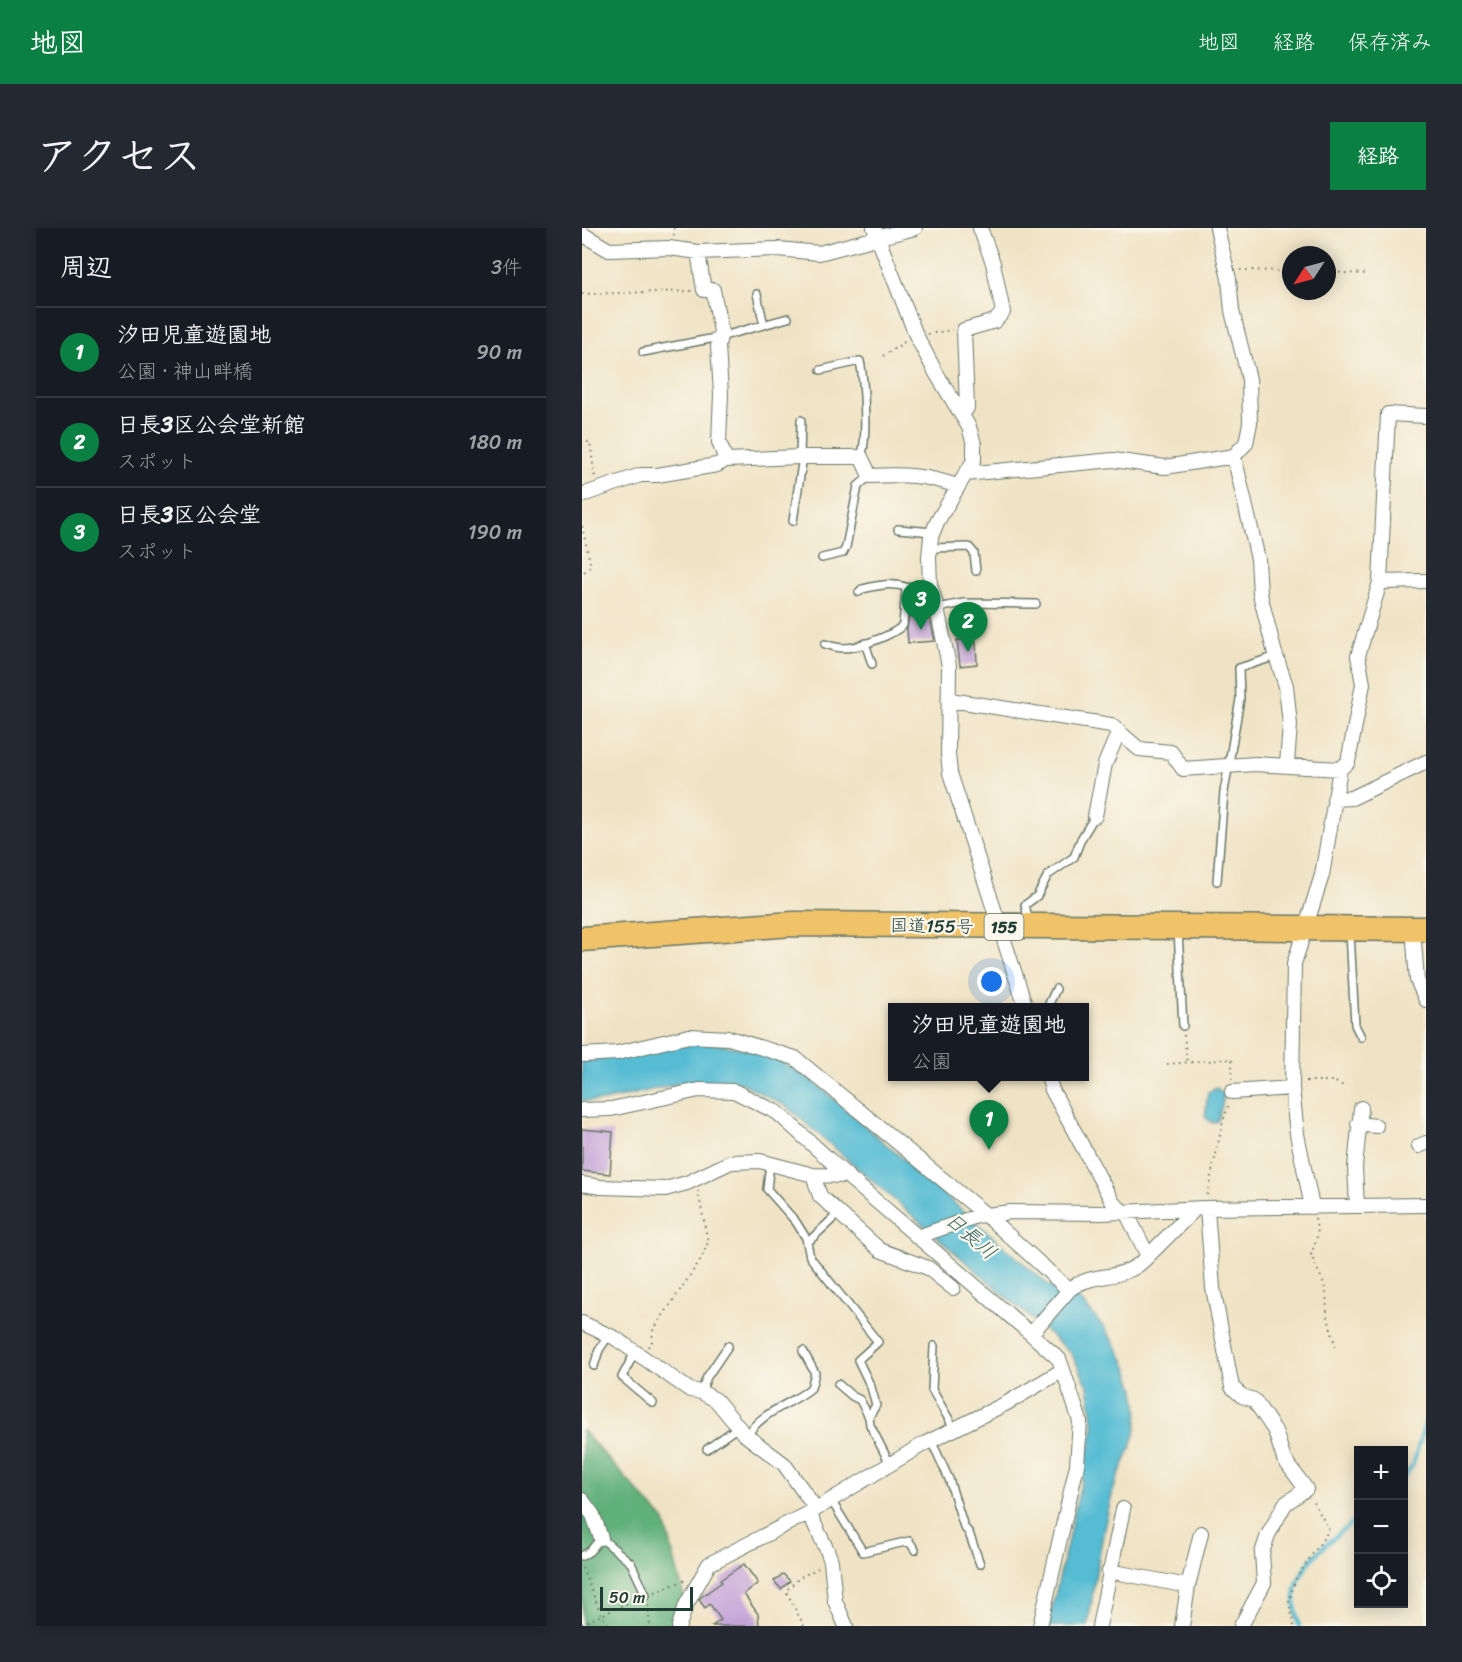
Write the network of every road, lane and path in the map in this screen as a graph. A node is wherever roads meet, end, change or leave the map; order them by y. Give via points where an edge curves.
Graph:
1 (915, 228) edge
2 (980, 228) edge
3 (1217, 228) edge
4 (876, 233) edge
5 (582, 234) edge
6 (698, 252) junction
7 (1227, 270) junction
8 (1282, 270) edge
9 (1336, 272) edge
10 (1368, 274) dead end
11 (704, 290) junction
12 (582, 294) edge
13 (757, 294) dead end
14 (788, 318) dead end
15 (764, 325) junction
16 (720, 337) junction
17 (643, 352) dead end
18 (821, 370) dead end
19 (962, 415) junction
20 (1426, 416) edge
21 (801, 420) dead end
22 (587, 442) dead end
23 (1234, 456) junction
24 (801, 457) junction
25 (861, 458) junction
26 (726, 460) junction
27 (870, 476) junction
28 (961, 480) junction
29 (597, 490) junction
30 (582, 495) edge
31 (793, 521) dead end
32 (582, 526) edge
33 (898, 529) dead end
34 (933, 532) junction
35 (930, 548) junction
36 (822, 558) dead end
37 (976, 571) dead end
38 (582, 574) edge
39 (1426, 581) edge
40 (1380, 582) junction
41 (930, 584) junction
42 (909, 588) junction
43 (859, 592) dead end
44 (1036, 604) dead end
45 (937, 608) junction
46 (865, 643) junction
47 (825, 644) dead end
48 (1276, 656) junction
49 (872, 664) dead end
50 (950, 700) junction
51 (1119, 731) junction
52 (1426, 762) edge
53 (1287, 764) junction
54 (1229, 765) junction
55 (1340, 768) junction
56 (1334, 799) junction
57 (1095, 816) joint
58 (1217, 881) dead end
59 (1001, 927) junction
60 (1029, 927) junction
61 (1178, 928) junction
62 (1306, 928) junction
63 (1350, 928) junction
64 (1419, 929) edge
65 (582, 939) edge
66 (1056, 989) dead end
67 (1426, 1000) edge
68 (1024, 1003) edge
69 (1049, 1003) edge
70 (1183, 1026) joint
71 (1361, 1037) dead end
72 (582, 1055) edge
73 (1187, 1061) junction
74 (1167, 1064) dead end
75 (1049, 1081) edge
76 (1292, 1084) junction
77 (1346, 1088) dead end
78 (1232, 1092) junction
79 (1361, 1108) dead end
80 (582, 1110) edge
81 (1358, 1124) junction
82 (1376, 1126) dead end
83 (770, 1164) junction
84 (813, 1175) junction
85 (847, 1176) junction
86 (691, 1181) junction
87 (582, 1184) edge
88 (1426, 1205) edge
89 (1357, 1206) junction
90 (1313, 1207) junction
91 (1202, 1208) junction
92 (1122, 1211) junction
93 (839, 1213) junction
94 (981, 1216) junction
95 (919, 1236) junction
96 (807, 1244) junction
97 (1148, 1256) junction
98 (953, 1288) dead end
99 (1069, 1290) junction
100 (582, 1323) edge
101 (1033, 1332) junction
102 (609, 1335) junction
103 (728, 1346) dead end
104 (934, 1346) dead end
105 (1335, 1348) dead end
106 (802, 1351) dead end
107 (638, 1355) junction
108 (594, 1366) dead end
109 (1064, 1370) junction
110 (838, 1384) dead end
111 (701, 1392) junction
112 (653, 1403) dead end
113 (869, 1417) junction
114 (954, 1428) junction
115 (742, 1431) junction
116 (931, 1440) junction
117 (707, 1449) dead end
118 (890, 1464) junction
119 (1306, 1489) junction
120 (582, 1500) edge
121 (831, 1500) junction
122 (1123, 1509) dead end
123 (813, 1511) junction
124 (1201, 1533) dead end
125 (601, 1538) junction
126 (915, 1550) dead end
127 (582, 1556) edge
128 (831, 1561) junction
129 (980, 1564) dead end
130 (582, 1568) edge
131 (1109, 1570) junction
132 (1188, 1586) junction
133 (646, 1595) joint
134 (602, 1616) junction
135 (582, 1624) edge
136 (609, 1626) edge
137 (650, 1626) edge
138 (679, 1626) edge
139 (804, 1626) edge
140 (846, 1626) edge
141 (1040, 1626) edge
142 (1099, 1626) edge
143 (1182, 1626) edge
144 (1241, 1626) edge
145 (1294, 1626) edge

1 - 4 street
2 - 19 street via 993,263 1003,312 995,321 964,330 967,408
3 - 7 street
4 - 6 street via 819,253 778,249
4 - 19 street via 916,335
5 - 6 street via 609,250 669,248
6 - 11 street
7 - 8 path
7 - 23 street via 1232,311 1249,379 1250,423 1246,444
9 - 10 path
11 - 12 path
11 - 16 street via 713,290
13 - 15 lane
14 - 15 lane
15 - 16 lane
16 - 17 lane
16 - 26 street via 719,442
18 - 25 lane via 860,361 864,393
19 - 28 street via 974,444 974,460
20 - 40 street via 1388,414
21 - 24 lane
22 - 29 path
23 - 28 street via 1165,467 1113,460
23 - 48 street
24 - 25 street
24 - 26 street
24 - 31 lane
25 - 27 street
26 - 29 street via 717,465 641,475
27 - 28 street
27 - 36 lane via 858,486 843,553
28 - 34 street
29 - 30 street
32 - 38 path via 590,567
33 - 34 lane
34 - 35 street
35 - 37 lane via 969,548 974,553
35 - 41 street
39 - 40 street
40 - 55 street via 1359,656 1363,684 1348,762
41 - 42 lane
41 - 45 street
42 - 43 lane via 884,584
42 - 46 lane via 903,625
44 - 45 lane via 964,603
45 - 50 street via 949,666
46 - 47 lane via 843,648
46 - 49 lane
48 - 53 street via 1286,687 1290,725
48 - 54 lane via 1239,668 1240,699
50 - 51 street via 1111,725
50 - 59 street via 950,774
51 - 54 street via 1139,749 1171,752 1183,769
51 - 57 street via 1106,764
52 - 56 street via 1352,798
53 - 54 street
53 - 55 street
54 - 58 lane
55 - 56 street
56 - 62 street via 1322,875
57 - 60 lane via 1074,857 1048,876 1037,896 1025,906
59 - 60 highway, 国道155号 / 155
59 - 65 highway, 国道155号 / 155 via 793,924
59 - 68 street
60 - 61 highway, 国道155号 / 155
61 - 62 highway, 国道155号 / 155
61 - 70 lane
62 - 63 highway, 国道155号 / 155
62 - 76 street via 1293,964
63 - 64 highway, 国道155号 / 155
63 - 71 lane via 1355,1025
64 - 67 street via 1417,980
66 - 69 lane
70 - 73 path
72 - 94 street via 617,1053 689,1035 729,1038 795,1058
73 - 74 path
73 - 78 path via 1232,1059
75 - 92 street via 1113,1203
76 - 77 path via 1333,1081
76 - 78 street
76 - 90 street via 1297,1134
78 - 91 path
79 - 81 street
80 - 85 street via 610,1109 699,1090 734,1091 778,1113
81 - 82 street
81 - 89 street
83 - 84 street
83 - 86 street via 731,1162
83 - 96 lane via 767,1189 796,1222
84 - 85 street
84 - 93 street via 820,1196
85 - 95 street
86 - 87 street via 665,1189
86 - 107 path via 698,1190 708,1242 701,1259 652,1332 653,1340
88 - 89 street
89 - 90 street
90 - 91 street
90 - 105 path via 1318,1234 1311,1255 1326,1288 1326,1314
91 - 92 street
91 - 97 street
91 - 119 street via 1232,1387 1254,1400 1275,1431 1284,1459
92 - 94 street
92 - 97 street
93 - 96 lane
93 - 98 street via 880,1250 928,1268
94 - 95 street
94 - 99 street
95 - 101 street
96 - 113 lane via 810,1257 878,1342 858,1360 876,1405
97 - 99 street via 1132,1271 1077,1283
99 - 101 street
100 - 102 street
101 - 109 street via 1059,1359
102 - 107 street
102 - 108 lane
103 - 111 lane via 706,1377
104 - 114 lane via 932,1390
106 - 115 lane via 815,1373 811,1388 776,1408 750,1430
107 - 111 street via 690,1390
107 - 112 lane via 622,1377
109 - 114 street
109 - 141 street via 1080,1421 1077,1465
110 - 113 lane via 860,1400
111 - 115 street via 716,1400
113 - 118 lane
114 - 116 street
115 - 117 lane
115 - 123 street via 784,1464
116 - 118 street
116 - 129 lane
118 - 121 street
119 - 144 street via 1285,1504 1268,1534 1262,1553 1264,1583
119 - 145 path via 1329,1530 1294,1580 1289,1601
120 - 125 street via 593,1515
121 - 123 street
121 - 126 lane via 863,1552 909,1541
122 - 131 street
123 - 128 street
123 - 138 street via 709,1564
124 - 132 street
125 - 127 lane
125 - 133 lane via 631,1563
128 - 139 path via 799,1578 786,1591
128 - 140 street via 835,1601
130 - 134 path
131 - 132 street
131 - 142 street
132 - 143 street
133 - 137 path
134 - 135 path
134 - 136 path

